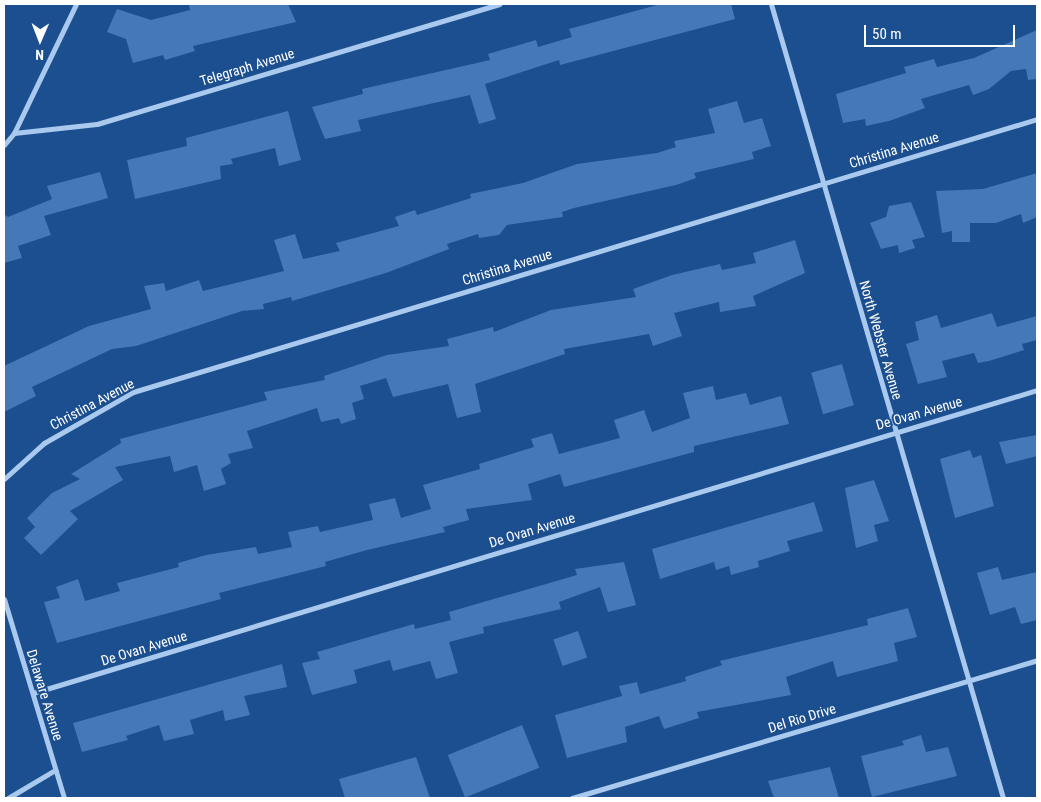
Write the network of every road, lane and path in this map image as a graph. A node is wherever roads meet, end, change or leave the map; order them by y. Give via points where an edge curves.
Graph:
1 (76, 4) edge
2 (499, 4) edge
3 (771, 4) edge
4 (1037, 119) edge
5 (14, 133) junction
6 (4, 145) edge
7 (823, 183) junction
8 (1037, 390) edge
9 (896, 431) junction
10 (4, 479) edge
11 (4, 599) edge
12 (1037, 660) edge
13 (969, 680) junction
14 (33, 693) junction
15 (55, 770) junction
16 (8, 798) edge
17 (64, 798) edge
18 (572, 798) edge
19 (1003, 798) edge

1 - 5 street
2 - 5 street, Telegraph Avenue via 97,124
3 - 7 street, North Webster Avenue
4 - 7 street, Christina Avenue
5 - 6 street
7 - 9 street, North Webster Avenue
7 - 10 street, Christina Avenue via 134,392 44,443
8 - 9 street, De Ovan Avenue
9 - 13 street, North Webster Avenue
9 - 14 street, De Ovan Avenue
11 - 14 street, Delaware Avenue
12 - 13 street, Del Rio Drive
13 - 18 street, Del Rio Drive
13 - 19 street, North Webster Avenue
14 - 15 street, Delaware Avenue
15 - 16 street
15 - 17 street, Delaware Avenue

